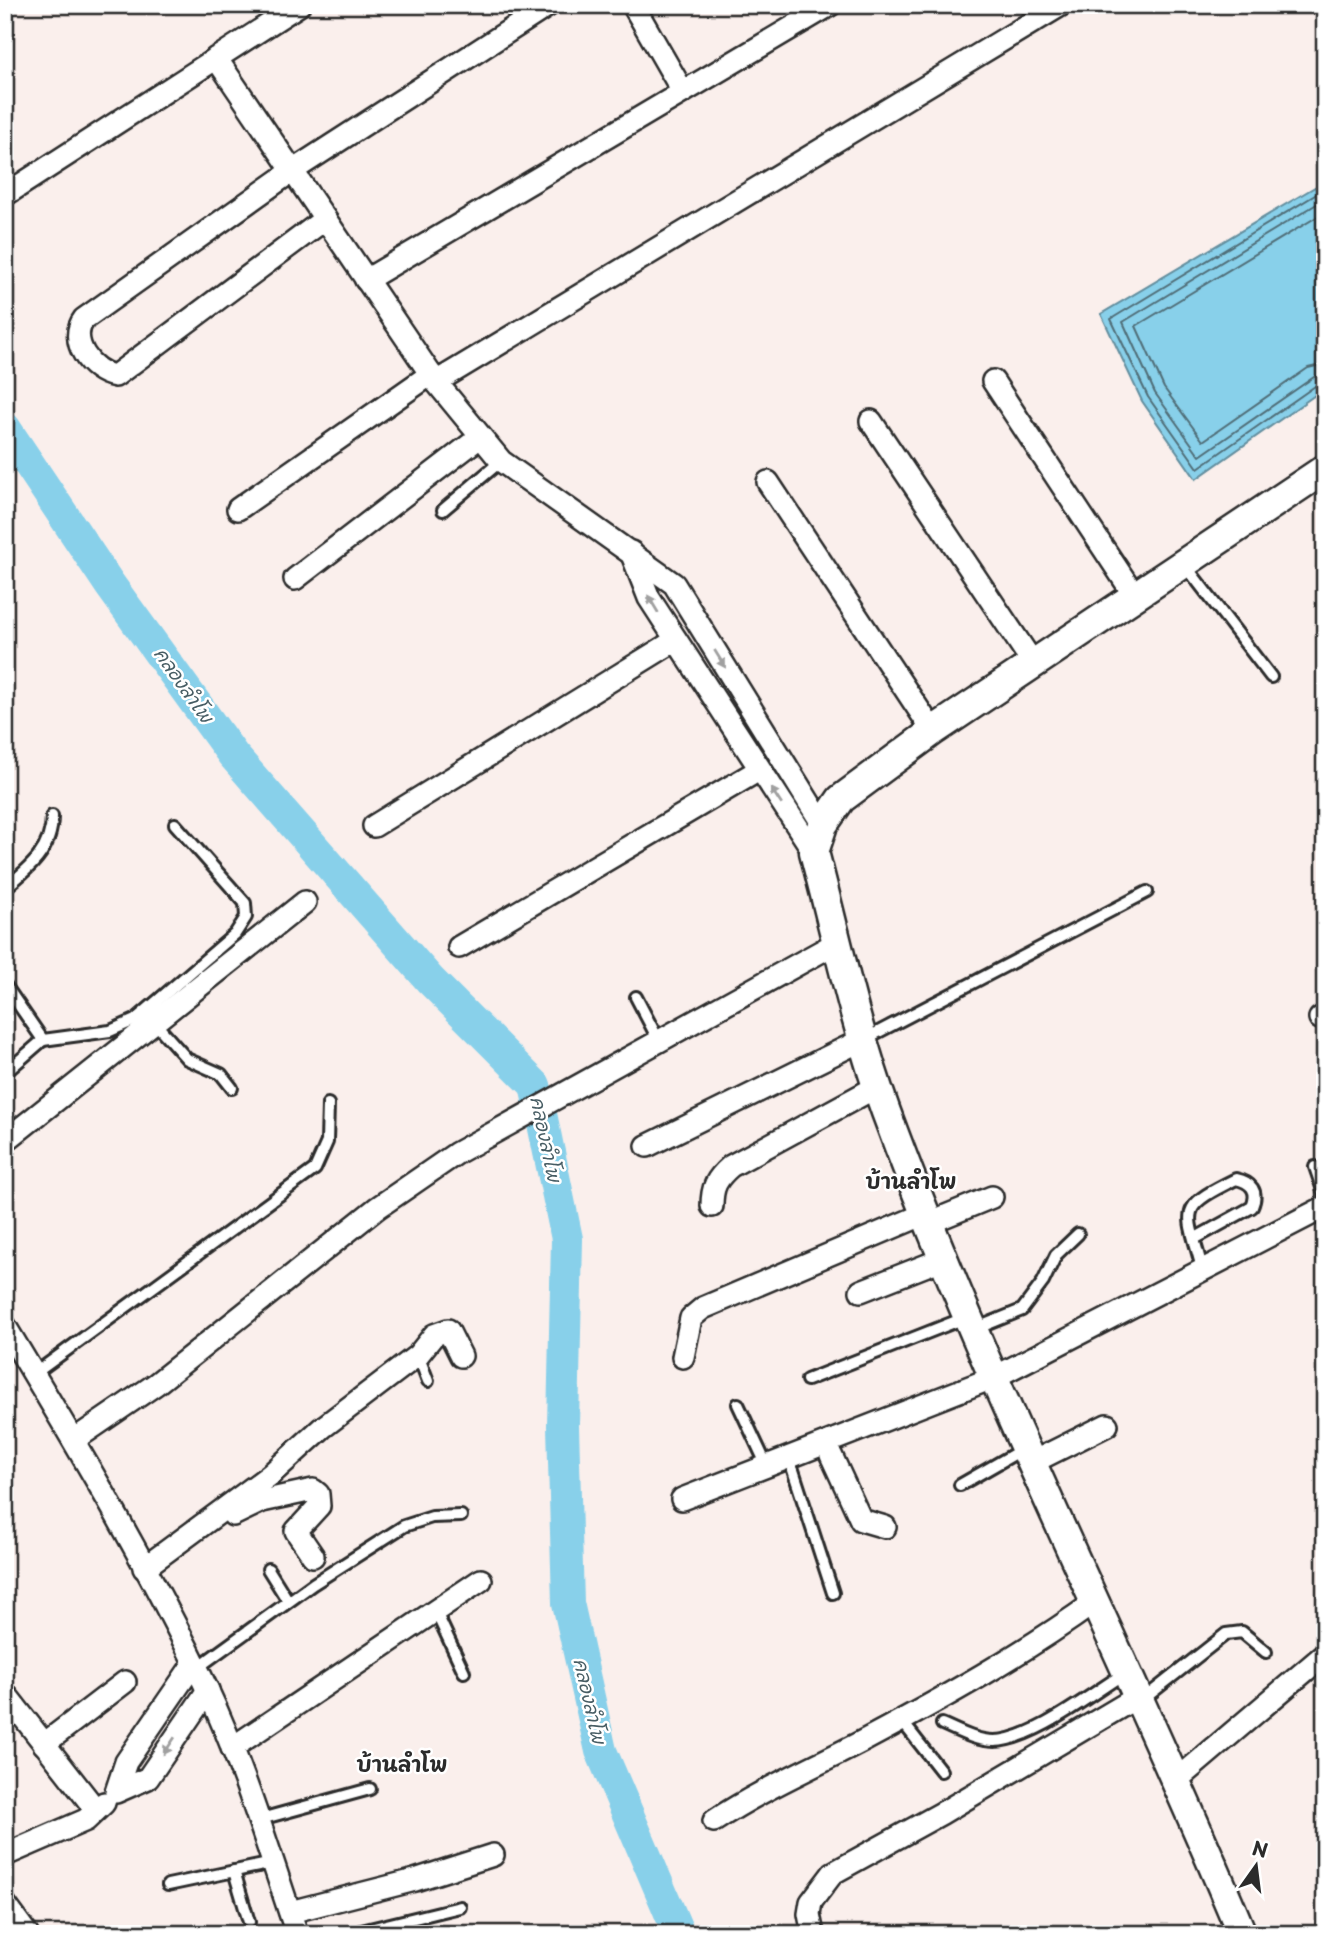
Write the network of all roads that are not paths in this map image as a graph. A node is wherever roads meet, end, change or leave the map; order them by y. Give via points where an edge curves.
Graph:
1 (299, 5) edge
2 (549, 5) edge
3 (633, 5) edge
4 (830, 5) edge
5 (1061, 5) edge
6 (216, 58) junction
7 (683, 93) junction
8 (292, 171) junction
9 (5, 195) edge
10 (325, 219) junction
11 (366, 280) junction
12 (433, 378) junction
13 (993, 381) dead end
14 (871, 421) dead end
15 (480, 437) junction
16 (501, 461) junction
17 (1325, 469) edge
18 (768, 482) dead end
19 (238, 509) dead end
20 (443, 510) dead end
21 (631, 552) junction
22 (1184, 563) junction
23 (295, 579) dead end
24 (1135, 596) junction
25 (676, 640) junction
26 (1035, 666) junction
27 (1271, 677) dead end
28 (933, 731) junction
29 (760, 770) junction
30 (52, 816) dead end
31 (175, 824) dead end
32 (823, 825) junction
33 (374, 826) dead end
34 (814, 852) junction
35 (5, 888) edge
36 (1147, 892) dead end
37 (305, 902) dead end
38 (838, 942) junction
39 (458, 947) dead end
40 (5, 985) edge
41 (636, 997) dead end
42 (155, 1023) junction
43 (43, 1040) junction
44 (862, 1040) junction
45 (659, 1041) junction
46 (5, 1073) edge
47 (878, 1086) junction
48 (232, 1088) dead end
49 (328, 1104) dead end
50 (5, 1141) edge
51 (647, 1146) dead end
52 (1315, 1167) dead end
53 (1325, 1196) edge
54 (992, 1197) dead end
55 (712, 1206) dead end
56 (1325, 1206) edge
57 (930, 1217) junction
58 (1078, 1234) dead end
59 (1194, 1239) junction
60 (945, 1258) junction
61 (1203, 1272) junction
62 (861, 1291) dead end
63 (972, 1323) junction
64 (5, 1326) edge
65 (418, 1355) junction
66 (461, 1356) dead end
67 (682, 1357) dead end
68 (34, 1374) junction
69 (807, 1380) dead end
70 (428, 1381) dead end
71 (998, 1383) junction
72 (738, 1404) dead end
73 (1107, 1425) dead end
74 (74, 1440) junction
75 (831, 1455) junction
76 (1028, 1455) junction
77 (767, 1466) junction
78 (793, 1470) junction
79 (960, 1485) dead end
80 (739, 1492) dead end
81 (682, 1499) dead end
82 (274, 1500) junction
83 (461, 1516) dead end
84 (885, 1527) dead end
85 (296, 1531) junction
86 (313, 1556) dead end
87 (268, 1569) dead end
88 (147, 1572) junction
89 (481, 1580) dead end
90 (833, 1593) dead end
91 (288, 1601) junction
92 (1095, 1602) junction
93 (435, 1610) junction
94 (1266, 1652) dead end
95 (1325, 1654) edge
96 (195, 1665) junction
97 (464, 1672) dead end
98 (125, 1682) dead end
99 (1136, 1689) junction
100 (208, 1690) junction
101 (7, 1696) edge
102 (901, 1720) junction
103 (942, 1724) dead end
104 (44, 1744) junction
105 (232, 1748) junction
106 (941, 1771) dead end
107 (1178, 1779) junction
108 (370, 1789) dead end
109 (116, 1792) junction
110 (96, 1810) junction
111 (257, 1820) junction
112 (714, 1821) dead end
113 (6, 1854) edge
114 (493, 1855) dead end
115 (273, 1863) junction
116 (234, 1871) junction
117 (168, 1885) dead end
118 (5, 1904) edge
119 (460, 1907) dead end
120 (290, 1912) junction
121 (249, 1922) dead end
122 (27, 1934) edge
123 (297, 1934) edge
124 (349, 1934) edge
125 (813, 1934) edge
126 (1242, 1934) edge

1 - 6 street
2 - 8 street
3 - 7 street
4 - 7 street
5 - 12 street
6 - 8 street
6 - 9 street
7 - 11 street
8 - 10 street
8 - 10 street via 84,319 76,340 103,374 115,376
10 - 11 street
11 - 12 street
12 - 15 street
12 - 19 street
13 - 24 street
14 - 26 street
15 - 16 street
15 - 23 street
16 - 20 lane
16 - 21 street
17 - 22 street
18 - 28 street
25 -> 21 street via 649,598
21 -> 32 street via 674,584
22 - 24 street
22 - 27 lane
24 - 26 street
25 - 29 street
25 - 33 street
26 - 28 street
28 - 32 street via 841,799
34 -> 29 street
29 - 39 street
30 - 35 lane via 47,846
31 - 43 lane via 245,903 246,916 235,934 135,1020 110,1031
32 - 34 street
34 - 38 street
36 - 44 lane
37 - 42 street
38 - 44 street
38 - 45 street
40 - 43 lane
41 - 45 lane
42 - 48 lane via 187,1059 222,1074
42 - 50 street
43 - 46 lane
44 - 47 street
44 - 51 street
45 - 74 street via 457,1153 377,1208 156,1384
47 - 55 street via 731,1166 712,1189
47 - 57 street
49 - 68 lane via 327,1142 315,1169
52 - 53 lane
54 - 57 street
56 - 61 street
57 - 60 street
57 - 67 street via 703,1307 691,1318
58 - 63 lane via 1056,1255 1022,1310
59 - 59 lane via 1189,1219 1198,1198 1236,1179 1247,1181 1256,1198 1252,1207
59 - 61 lane
60 - 62 street
60 - 63 street
61 - 71 street
63 - 69 lane
63 - 71 street
64 - 68 street
65 - 66 street via 444,1329
65 - 70 lane
65 - 88 street
68 - 74 street
71 - 75 street
71 - 76 street
71 - 77 street
72 - 77 lane
73 - 76 street
74 - 88 street
75 - 78 street
75 - 84 street via 861,1520
76 - 79 lane
76 - 92 street
77 - 81 street
78 - 80 street
78 - 90 lane
82 - 85 street
82 - 85 street via 309,1490 318,1494 319,1506
82 - 88 street via 239,1511
83 - 91 lane via 416,1520
85 - 86 street
87 - 91 lane
88 - 96 street
89 - 93 street
91 - 96 lane
92 - 99 street
92 - 102 street via 1038,1642
93 - 97 lane
93 - 105 street
94 - 99 lane via 1242,1632 1226,1634
95 - 107 street
96 - 100 street
96 - 109 street via 126,1762
98 - 104 street
99 - 103 lane via 1014,1738 980,1739
99 - 107 street
99 - 125 street via 942,1813 833,1873 810,1902
100 - 105 street
100 -> 109 street via 148,1778
101 - 104 street
102 - 106 lane
102 - 112 street via 749,1798
104 - 110 street
105 - 111 street
107 - 126 street
108 - 111 lane
109 - 110 street
110 - 113 street via 86,1820
111 - 115 street
114 - 120 street
115 - 116 lane
115 - 120 street
116 - 117 lane
116 - 121 lane
118 - 122 street
119 - 124 lane
120 - 123 street

